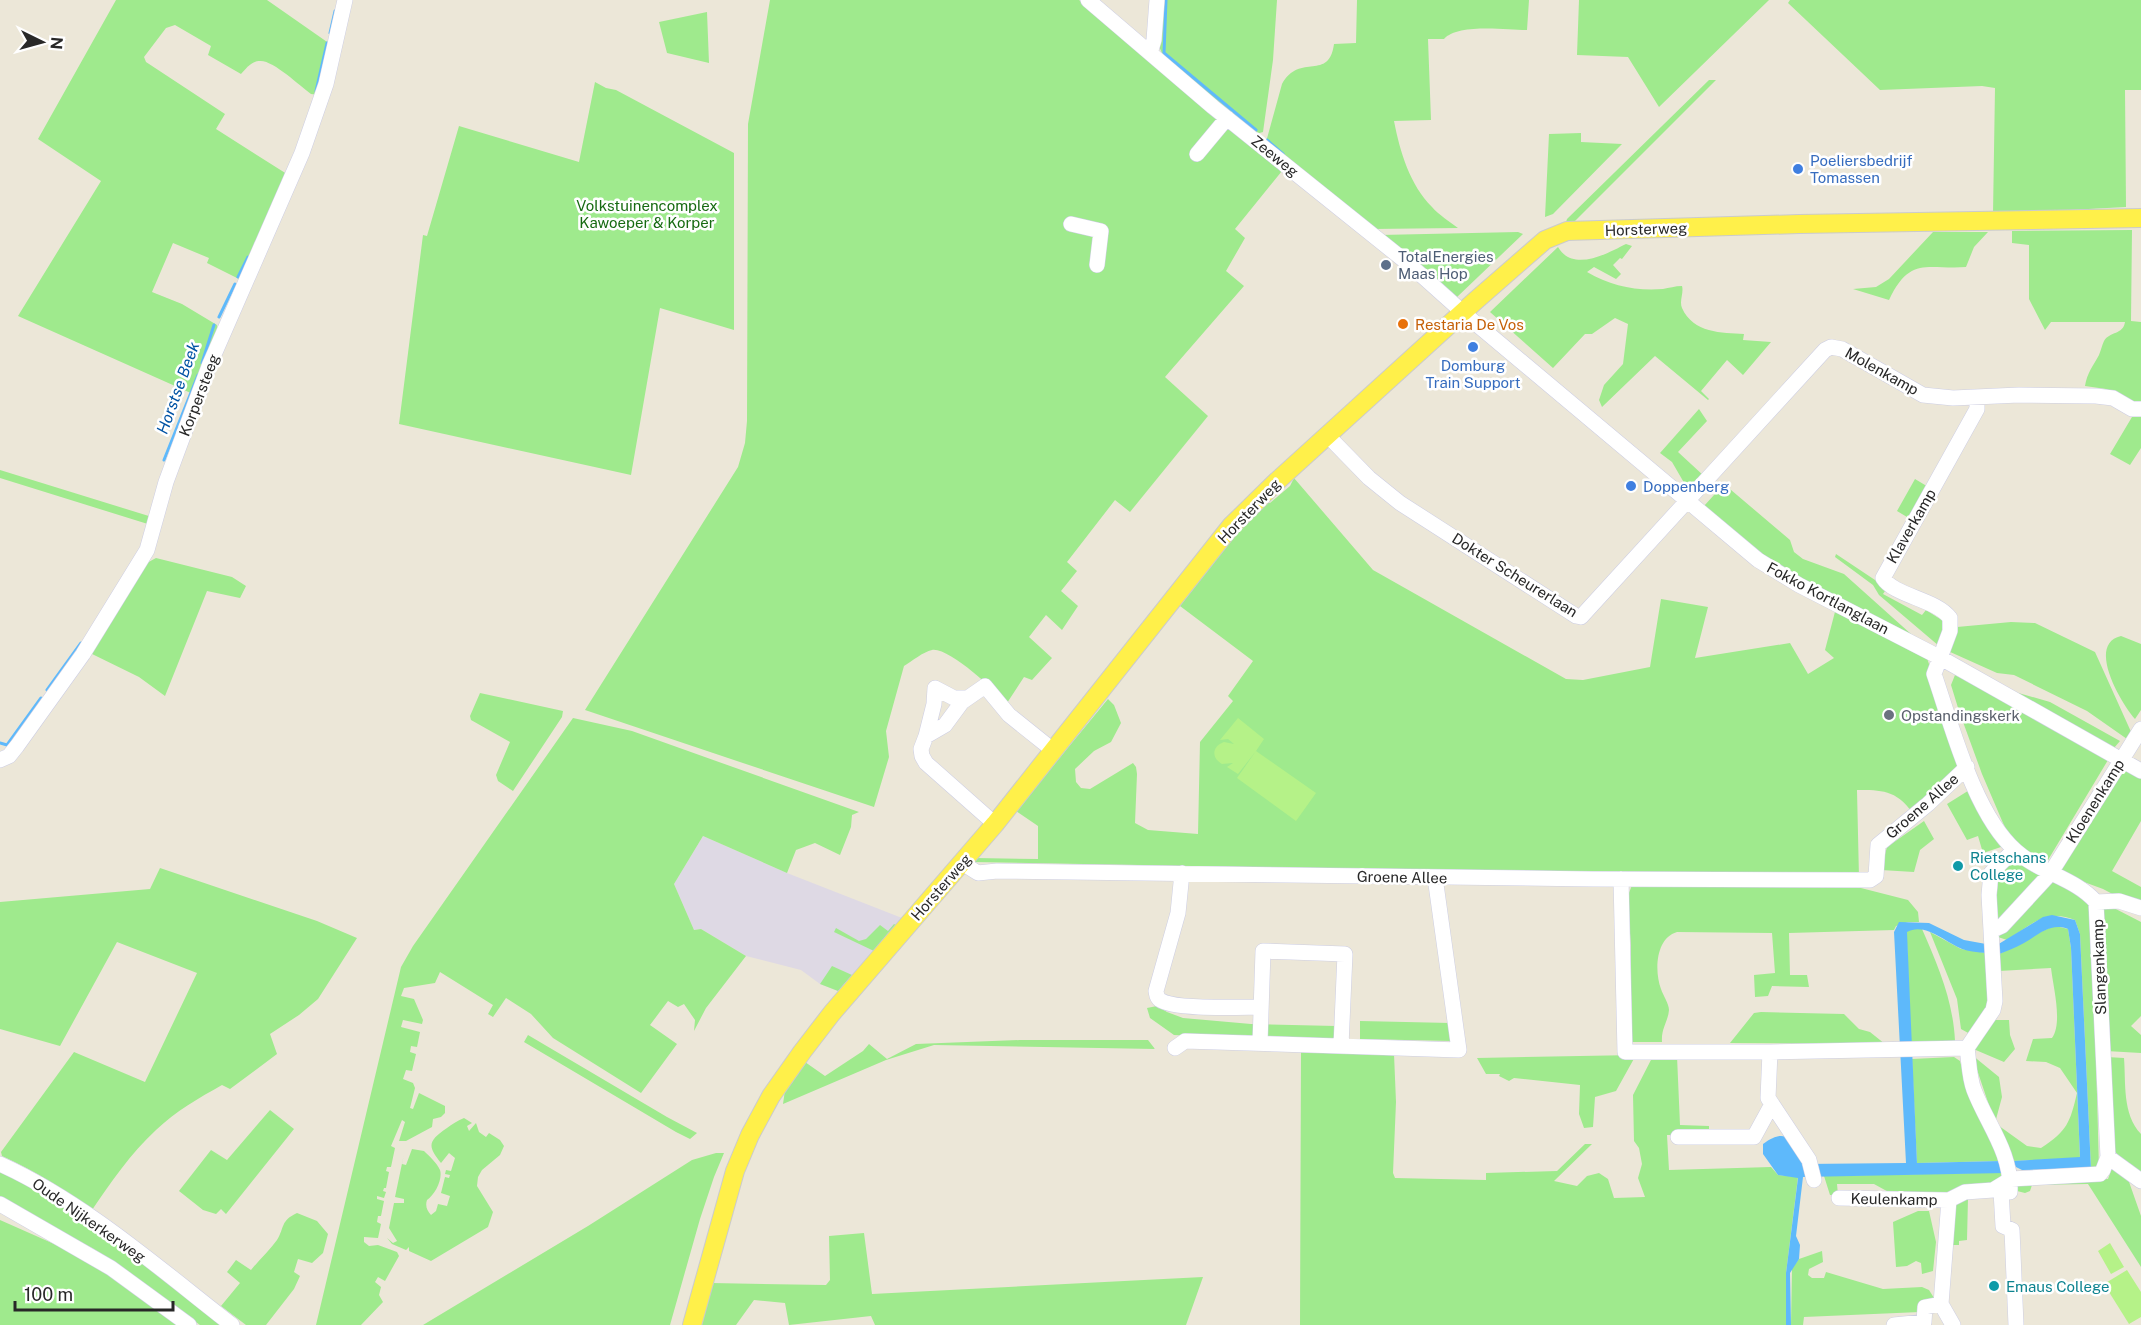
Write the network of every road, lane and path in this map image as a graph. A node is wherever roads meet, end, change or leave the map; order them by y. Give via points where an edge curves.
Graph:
1 (345, 0) edge
2 (1088, 0) edge
3 (1157, 0) edge
4 (1150, 53) junction
5 (1227, 118) junction
6 (1197, 154) dead end
7 (2141, 218) edge
8 (1071, 225) dead end
9 (1097, 265) dead end
10 (1463, 312) junction
11 (1977, 398) junction
12 (2141, 409) edge
13 (1328, 436) junction
14 (1688, 502) junction
15 (1939, 657) junction
16 (967, 699) junction
17 (2141, 729) edge
18 (926, 736) junction
19 (1054, 751) junction
20 (0, 760) edge
21 (2120, 760) junction
22 (1967, 767) junction
23 (2141, 771) edge
24 (995, 824) junction
25 (2014, 850) junction
26 (962, 863) junction
27 (1182, 873) junction
28 (2049, 874) junction
29 (1435, 877) junction
30 (1621, 879) junction
31 (2096, 903) junction
32 (2141, 908) edge
33 (1992, 937) junction
34 (1261, 1007) junction
35 (1260, 1043) junction
36 (1341, 1046) junction
37 (1175, 1048) dead end
38 (1967, 1048) junction
39 (1770, 1052) junction
40 (1772, 1104) junction
41 (1678, 1137) dead end
42 (2108, 1157) junction
43 (0, 1164) edge
44 (2011, 1179) junction
45 (1814, 1180) dead end
46 (2141, 1181) edge
47 (1839, 1198) dead end
48 (1949, 1200) junction
49 (0, 1204) edge
50 (0, 1215) edge
51 (54, 1236) junction
52 (1941, 1304) junction
53 (189, 1325) edge
54 (232, 1325) edge
55 (692, 1325) edge
56 (1894, 1325) edge
57 (1953, 1325) edge
58 (2016, 1325) edge

1 - 20 street, Korpersteeg via 326,84 302,153 209,366 166,482 147,550 83,654 17,746
2 - 4 street, Zeeweg
3 - 4 street
4 - 5 street, Zeeweg
5 - 6 street
5 - 10 street, Zeeweg
7 - 10 main road, Horsterweg via 1567,231 1545,240
8 - 9 street via 1101,231
10 - 13 main road, Horsterweg
10 - 14 street, Fokko Kortlanglaan
11 - 12 street, Molenkamp via 2019,394 2096,396
11 - 14 street, Molenkamp via 1923,395 1842,348 1831,347 1751,429
11 - 15 street, Klaverkamp via 1977,409 1883,575 1885,582 1937,607 1950,618 1950,631
13 - 14 street, Dokter Scheurerlaan via 1368,478 1400,502 1581,617
13 - 19 main road, Horsterweg via 1231,526
14 - 15 street, Fokko Kortlanglaan via 1758,560
15 - 21 street, Fokko Kortlanglaan
15 - 22 street, Slangenkamp via 1934,674
16 - 18 street via 945,725
16 - 18 street via 954,698 935,688
16 - 19 street via 986,686 1009,715
17 - 21 street, Kloenenkamp
18 - 24 street via 921,749 926,763
19 - 24 main road, Horsterweg
21 - 23 street, Fokko Kortlanglaan
21 - 28 street, Kloenenkamp
22 - 25 street, Slangenkamp via 1981,803
22 - 30 street, Groene Allee via 1878,845 1873,879
24 - 26 main road, Horsterweg
25 - 28 street, Slangenkamp
25 - 33 street via 1992,873
26 - 27 street, Groene Allee via 978,873
26 - 55 main road, Horsterweg via 832,1013 765,1107 735,1171
27 - 29 street, Groene Allee
27 - 34 street via 1180,904 1157,996 1177,1005
28 - 31 street, Slangenkamp via 2074,885
28 - 33 street
29 - 30 street, Groene Allee
29 - 36 street via 1459,1050
30 - 39 street via 1625,1052
31 - 32 street via 2119,901
31 - 42 street, Slangenkamp
33 - 38 street via 1993,1011
34 - 35 street
34 - 36 street via 1263,951 1345,954
35 - 36 street
35 - 37 street via 1185,1041
38 - 39 street
38 - 44 street via 1973,1090 2006,1156
39 - 40 street via 1768,1098
40 - 41 street via 1754,1137
40 - 45 street via 1809,1160
42 - 44 street, Keulenkamp via 2100,1173
42 - 46 street
43 - 54 street, Oude Nijkerkerweg via 78,1208
44 - 48 street, Keulenkamp via 1993,1190 1965,1192
44 - 58 street via 2010,1192 2001,1191 2003,1226 2012,1230
47 - 48 street, Keulenkamp
48 - 52 street, Keulenkamp
49 - 51 street, Oude Nijkerkerweg
50 - 51 street, Oude Nijkerkerweg
51 - 53 street, Oude Nijkerkerweg via 111,1268
52 - 56 street via 1925,1307 1924,1322
52 - 57 street

